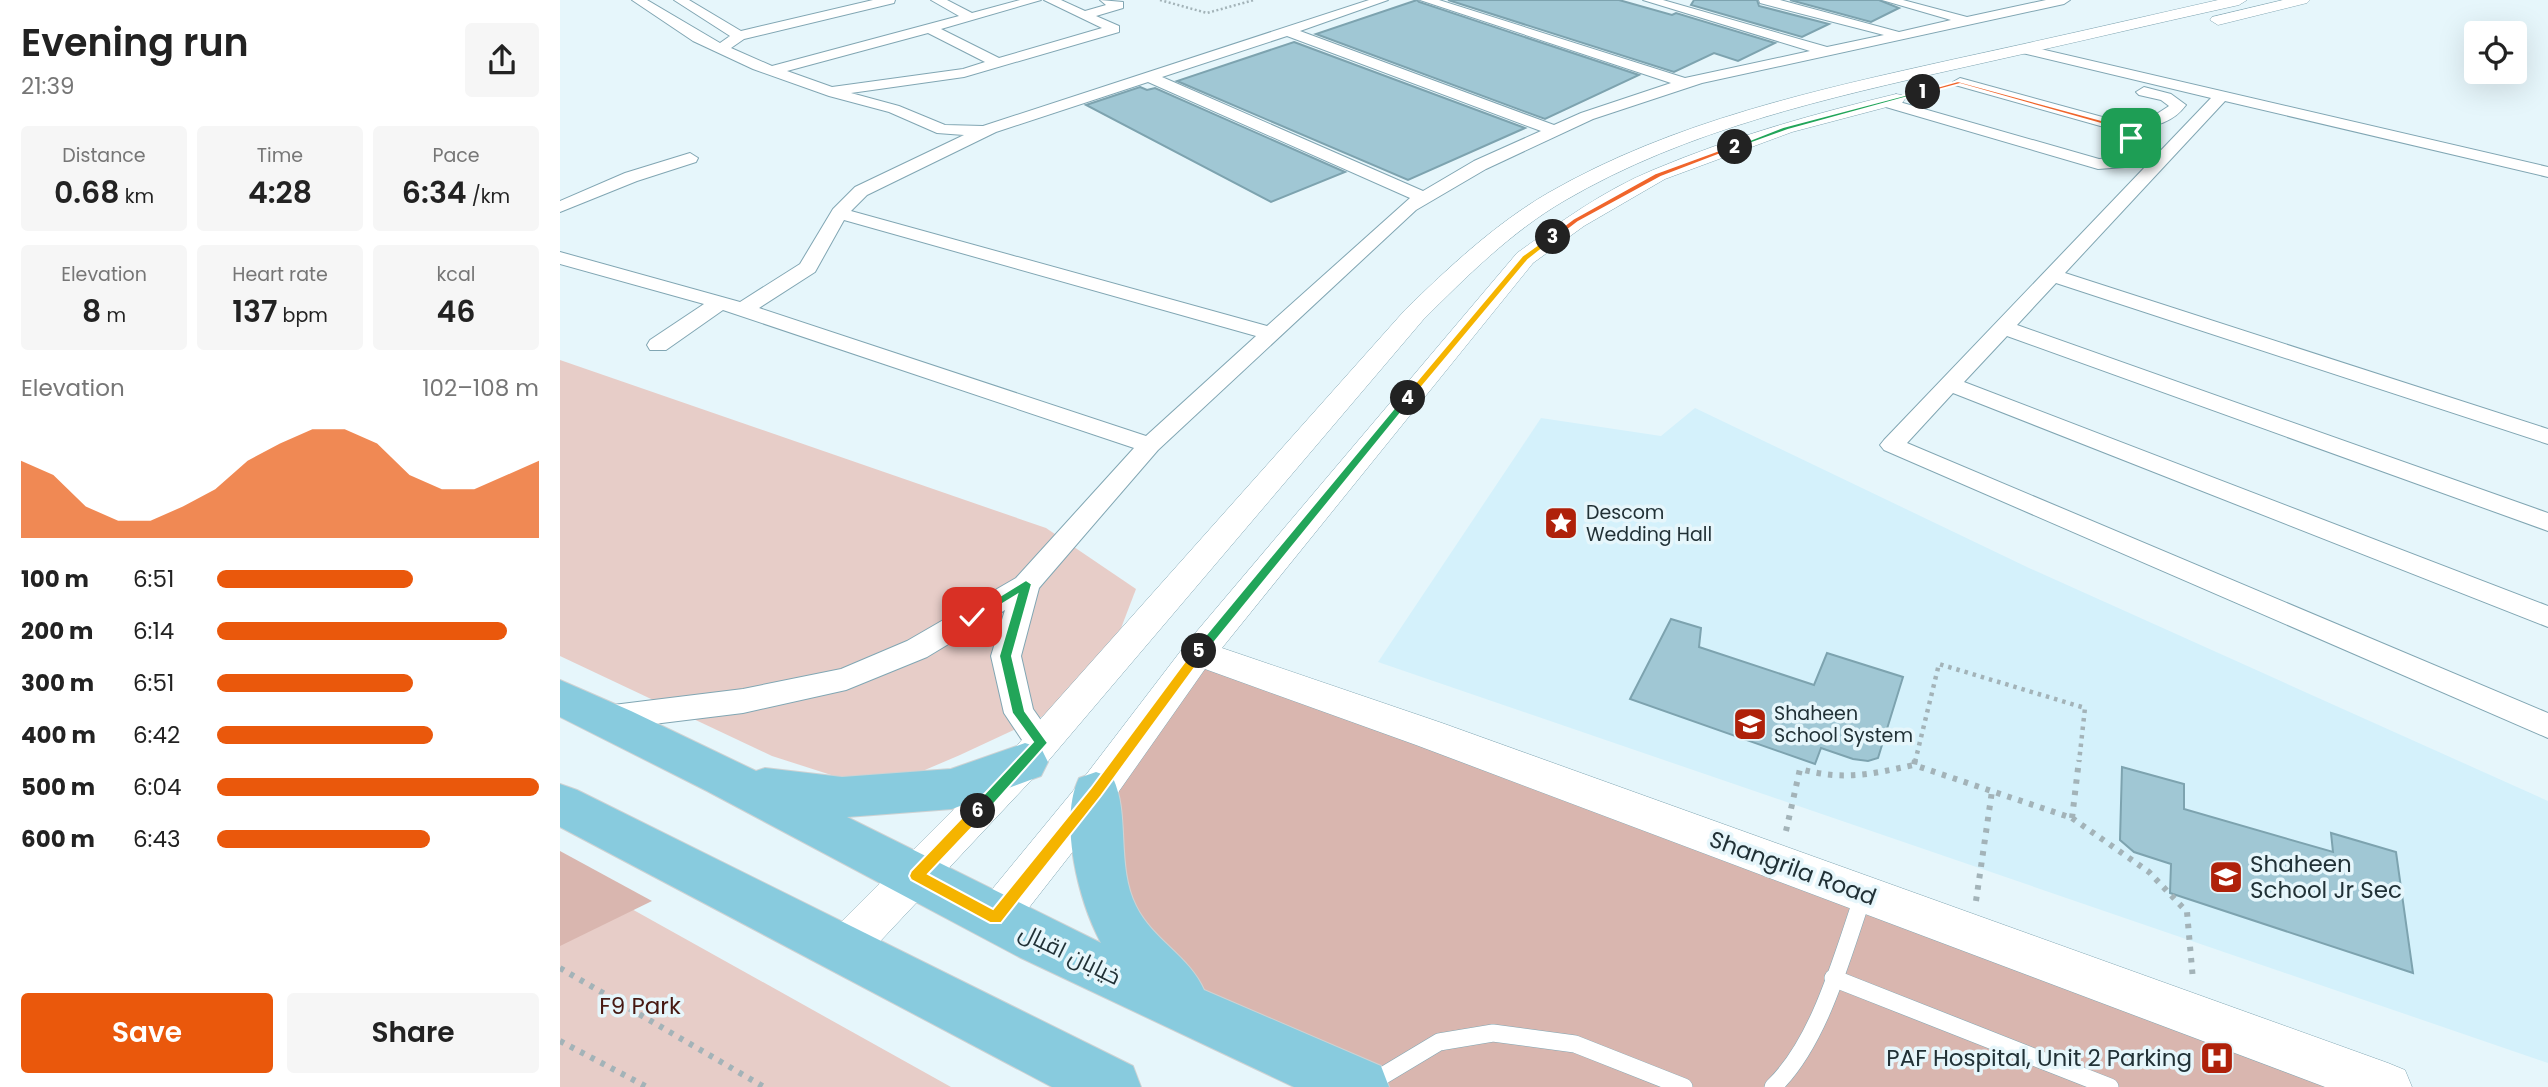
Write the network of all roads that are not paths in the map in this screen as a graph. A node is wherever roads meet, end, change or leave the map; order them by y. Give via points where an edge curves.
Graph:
1 (638, 0) edge
2 (889, 0) edge
3 (937, 0) edge
4 (1035, 0) edge
5 (1050, 0) edge
6 (1106, 0) edge
7 (1382, 0) edge
8 (1426, 0) edge
9 (1649, 0) edge
10 (1765, 0) edge
11 (1888, 0) edge
12 (2064, 0) edge
13 (2239, 0) edge
14 (2302, 0) edge
15 (711, 2) dead end
16 (686, 4) edge
17 (661, 14) junction
18 (1084, 15) junction
19 (971, 17) junction
20 (1967, 20) junction
21 (929, 28) junction
22 (1287, 31) junction
23 (1898, 34) junction
24 (739, 37) junction
25 (720, 49) junction
26 (1825, 50) junction
27 (2025, 56) junction
28 (2056, 57) junction
29 (1000, 64) junction
30 (771, 71) junction
31 (1149, 77) junction
32 (1960, 82) junction
33 (1685, 83) junction
34 (831, 93) junction
35 (2222, 96) junction
36 (1884, 102) junction
37 (894, 109) joint
38 (2117, 126) junction
39 (990, 129) junction
40 (943, 130) junction
41 (1556, 131) junction
42 (949, 149) junction
43 (690, 158) dead end
44 (614, 165) dead end
45 (649, 172) junction
46 (2548, 172) edge
47 (1424, 198) junction
48 (560, 207) edge
49 (839, 212) junction
50 (560, 258) edge
51 (2051, 275) junction
52 (720, 303) junction
53 (743, 309) junction
54 (2002, 327) junction
55 (1273, 334) junction
56 (659, 345) dead end
57 (1949, 384) junction
58 (2548, 438) edge
59 (1150, 445) junction
60 (2548, 522) edge
61 (1026, 584) junction
62 (2548, 617) edge
63 (1198, 653) junction
64 (560, 696) edge
65 (605, 718) junction
66 (2548, 726) edge
67 (1033, 752) junction
68 (742, 786) junction
69 (1096, 792) junction
70 (560, 804) edge
71 (917, 876) junction
72 (1864, 894) junction
73 (995, 918) junction
74 (844, 950) junction
75 (1833, 978) junction
76 (1201, 1016) junction
77 (1112, 1087) edge
78 (1362, 1087) edge
79 (1684, 1087) edge
80 (1773, 1087) edge
81 (2110, 1087) edge
82 (2388, 1087) edge

1 - 17 street
2 - 24 street
3 - 19 street
4 - 19 street
5 - 18 street
6 - 18 street via 1118,5
7 - 22 street
8 - 33 street
9 - 26 street
10 - 23 street
11 - 20 street
12 - 20 street
13 - 27 street
14 - 28 street
15 - 16 street
16 - 17 street
16 - 24 street
17 - 25 street
18 - 29 street via 1114,29
19 - 21 street
20 - 23 street
21 - 29 street
21 - 30 street
22 - 31 street
22 - 41 street
23 - 26 street
24 - 25 street
25 - 30 street
26 - 33 street
27 - 28 street
27 - 32 street
27 - 38 street via 2166,97 2178,105 2169,116 2156,121
27 - 67 street via 1787,103 1688,136 1604,172 1511,227 1414,315
28 - 35 street
29 - 34 street
30 - 34 street
31 - 39 street
31 - 47 street
32 - 36 street
32 - 38 street
33 - 41 street
34 - 37 street
35 - 46 street
35 - 51 street
36 - 38 street via 2098,164 2119,163 2132,143
36 - 63 street via 1785,128 1658,175 1576,221 1525,258
37 - 40 street
39 - 40 street
39 - 42 street
40 - 42 street
41 - 47 street via 1480,165
42 - 49 street via 861,191
43 - 45 street
44 - 45 street
45 - 48 street
47 - 55 street
49 - 53 street via 808,268
49 - 55 street
50 - 52 street
51 - 54 street
51 - 58 street
52 - 53 street
52 - 56 street
53 - 59 street
54 - 57 street
54 - 60 street
55 - 59 street
57 - 62 street
57 - 66 street via 1892,445
59 - 61 street
61 - 65 street via 917,649 846,679 743,701
61 - 67 street via 1006,656
63 - 69 street
63 - 72 street, Shangrila Road
64 - 65 main road, خیابان اقبال
65 - 68 main road, خیابان اقبال
67 - 68 main road via 951,789 842,797
67 - 71 street
68 - 71 main road, خیابان اقبال
69 - 73 street
69 - 76 main road via 1105,887 1115,919 1146,964
70 - 74 main road
71 - 73 main road, خیابان اقبال
71 - 74 street
72 - 75 lane
72 - 82 street, Shangrila Road
73 - 76 main road, خیابان اقبال
74 - 77 main road
75 - 80 lane via 1796,1062
75 - 81 lane
76 - 78 main road, خیابان اقبال
78 - 79 lane via 1439,1042 1493,1032 1575,1044

